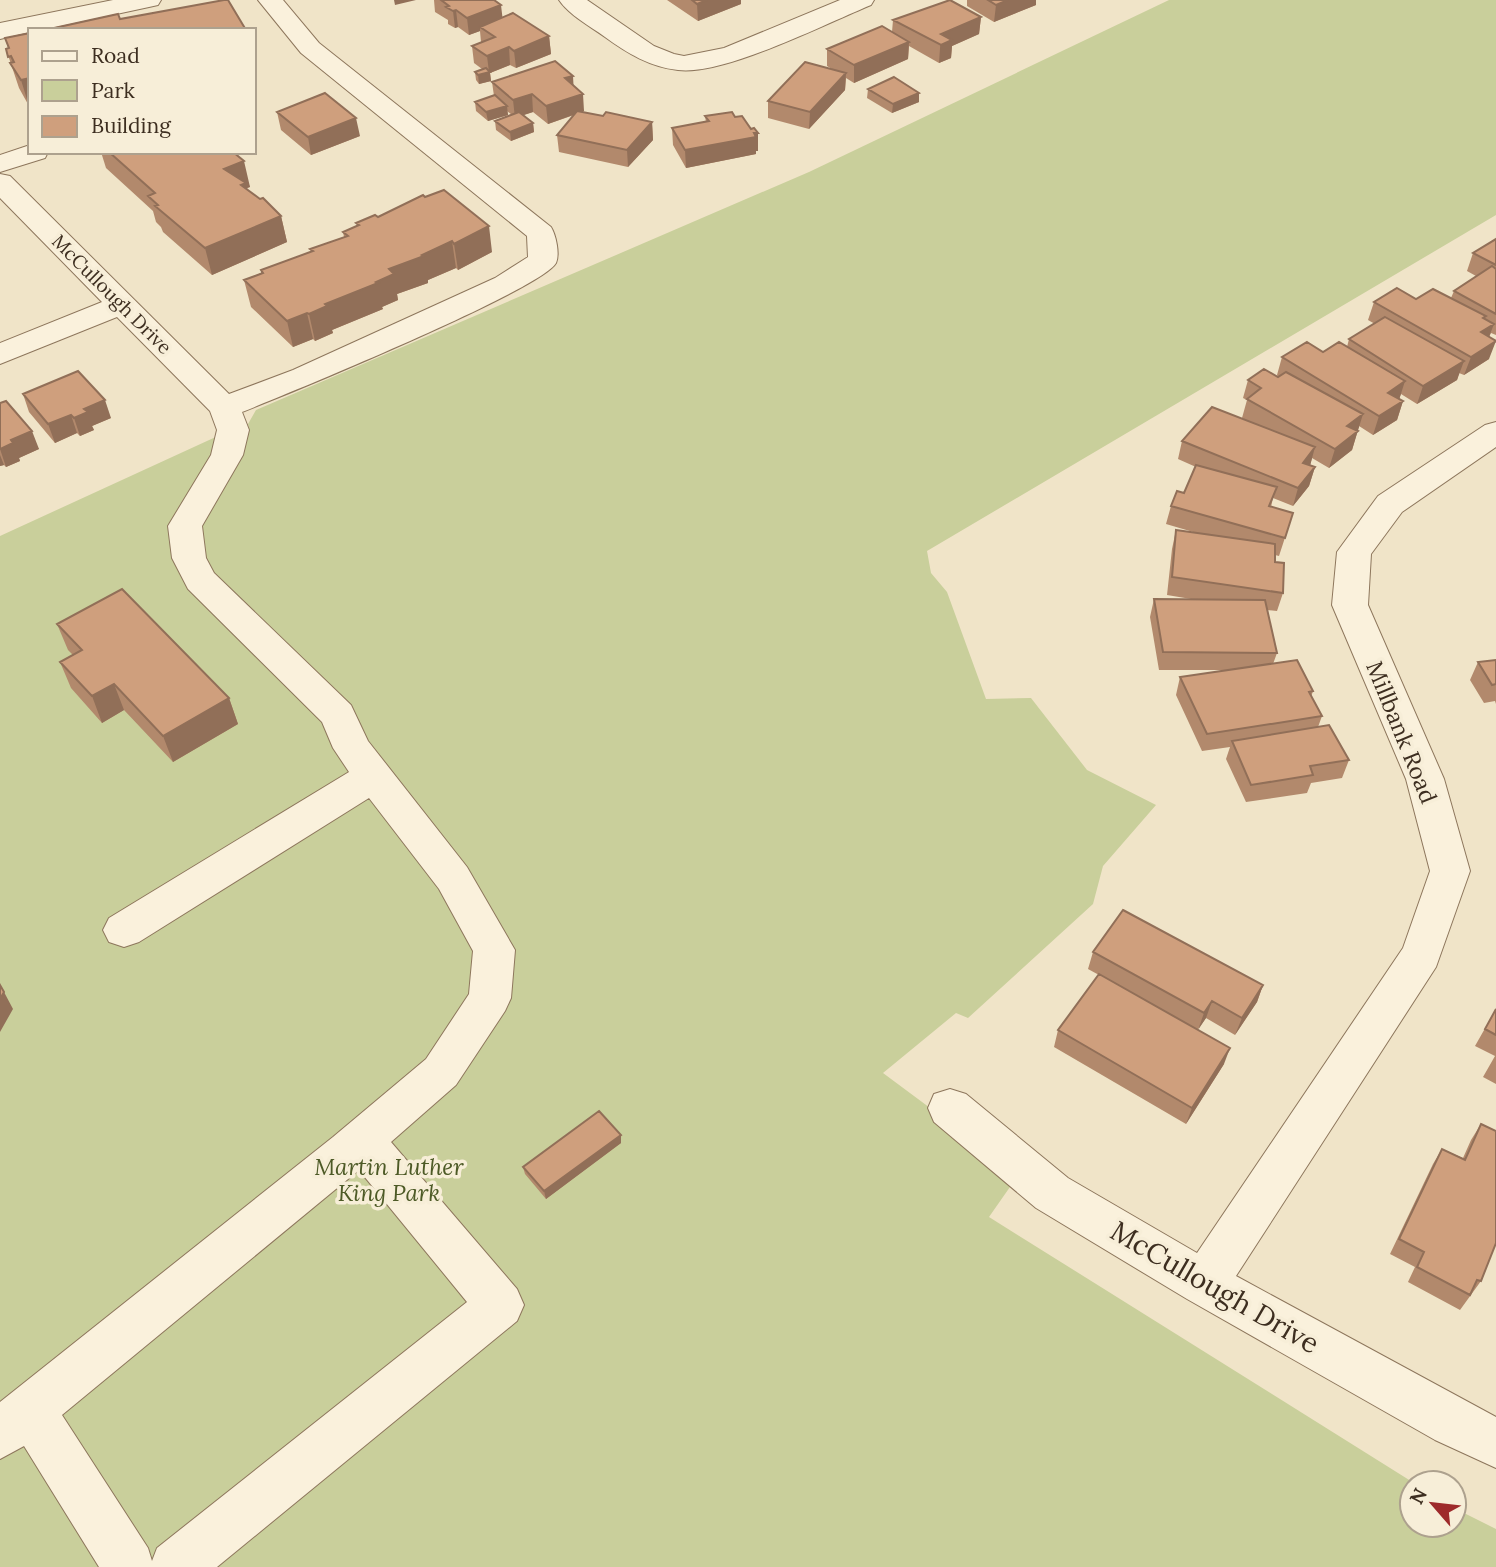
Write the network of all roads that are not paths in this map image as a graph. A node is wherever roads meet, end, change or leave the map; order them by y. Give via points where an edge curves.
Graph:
1 (149, 0) edge
2 (271, 0) edge
3 (571, 0) edge
4 (862, 0) edge
5 (0, 30) edge
6 (33, 154) edge
7 (1, 180) edge
8 (123, 304) junction
9 (0, 354) edge
10 (225, 407) junction
11 (1496, 432) edge
12 (372, 777) junction
13 (124, 930) dead end
14 (950, 1108) dead end
15 (361, 1140) junction
16 (1205, 1283) junction
17 (15, 1422) edge
18 (1496, 1443) edge
19 (129, 1567) edge
20 (176, 1567) edge

1 - 5 street
2 - 10 street via 310,48 541,233 543,260 467,302 304,377
3 - 4 street via 655,57 682,63 733,53
6 - 7 street
7 - 8 street, McCullough Drive
8 - 9 street
8 - 10 street, McCullough Drive
10 - 12 street via 233,430 227,454 185,526 189,558 200,580 338,715 352,748
11 - 16 street, Millbank Road via 1390,504 1354,552 1350,605 1425,779 1450,871 1421,955
12 - 13 street
12 - 15 street via 453,878 494,950 489,998 441,1072
14 - 16 street, McCullough Drive via 1052,1193
15 - 17 street
15 - 20 street via 500,1305
16 - 18 street, McCullough Drive
17 - 19 street

